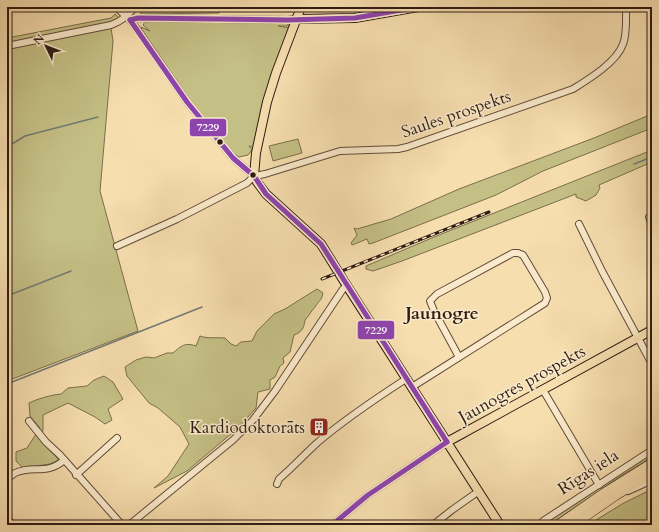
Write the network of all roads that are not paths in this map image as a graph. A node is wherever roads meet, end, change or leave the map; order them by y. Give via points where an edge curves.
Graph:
1 (116, 7) edge
2 (135, 7) edge
3 (301, 7) edge
4 (418, 7) edge
5 (626, 7) edge
6 (129, 18) junction
7 (296, 19) junction
8 (7, 46) edge
9 (254, 176) junction
10 (651, 216) edge
11 (579, 224) dead end
12 (652, 226) edge
13 (117, 246) dead end
14 (347, 286) junction
15 (652, 330) edge
16 (638, 337) junction
17 (459, 357) junction
18 (652, 364) edge
19 (406, 379) junction
20 (412, 387) junction
21 (543, 390) junction
22 (29, 421) dead end
23 (117, 438) dead end
24 (447, 442) junction
25 (652, 450) edge
26 (64, 461) junction
27 (652, 463) edge
28 (652, 473) edge
29 (76, 475) junction
30 (7, 478) edge
31 (652, 480) edge
32 (277, 484) dead end
33 (479, 491) junction
34 (606, 493) junction
35 (7, 518) edge
36 (542, 521) dead end
37 (12, 525) edge
38 (122, 525) edge
39 (129, 525) edge
40 (332, 525) edge
41 (433, 525) edge
42 (500, 525) edge
43 (558, 525) edge
44 (573, 525) edge

1 - 6 street
2 - 6 street
3 - 7 main road
4 - 7 main road via 355,18
5 - 9 street, Saules prospekts via 624,43 620,52 592,77 573,89 407,147 340,151
6 - 7 street
6 - 8 street via 111,25
6 - 9 street via 187,102 233,158
7 - 9 main road via 267,104 256,153
9 - 13 street, Saules prospekts via 247,183 177,219
9 - 14 main road via 266,194 321,244
10 - 12 street
11 - 16 street
14 - 19 main road
14 - 39 street via 269,401 253,420 233,440
15 - 16 main road, Jaunogres prospekts
16 - 18 street
16 - 21 main road, Jaunogres prospekts
17 - 17 street via 545,303 545,292 523,254 513,253 437,294 430,301
17 - 20 street
19 - 20 main road
19 - 32 street via 324,437 279,479
20 - 24 main road
21 - 24 main road, Jaunogres prospekts
21 - 34 street
22 - 26 street
23 - 29 street
24 - 33 main road
24 - 40 street, Jaunogres prospekts via 368,495
25 - 34 street, Rīgas iela
26 - 29 street
26 - 30 street via 56,467 20,472
27 - 34 highway, Rīgas iela
28 - 34 highway, Rīgas iela
29 - 38 street
31 - 34 street via 635,489
33 - 41 street
33 - 42 main road
34 - 36 street, Rīgas iela
34 - 43 highway, Rīgas iela
34 - 44 highway, Rīgas iela
35 - 37 street

